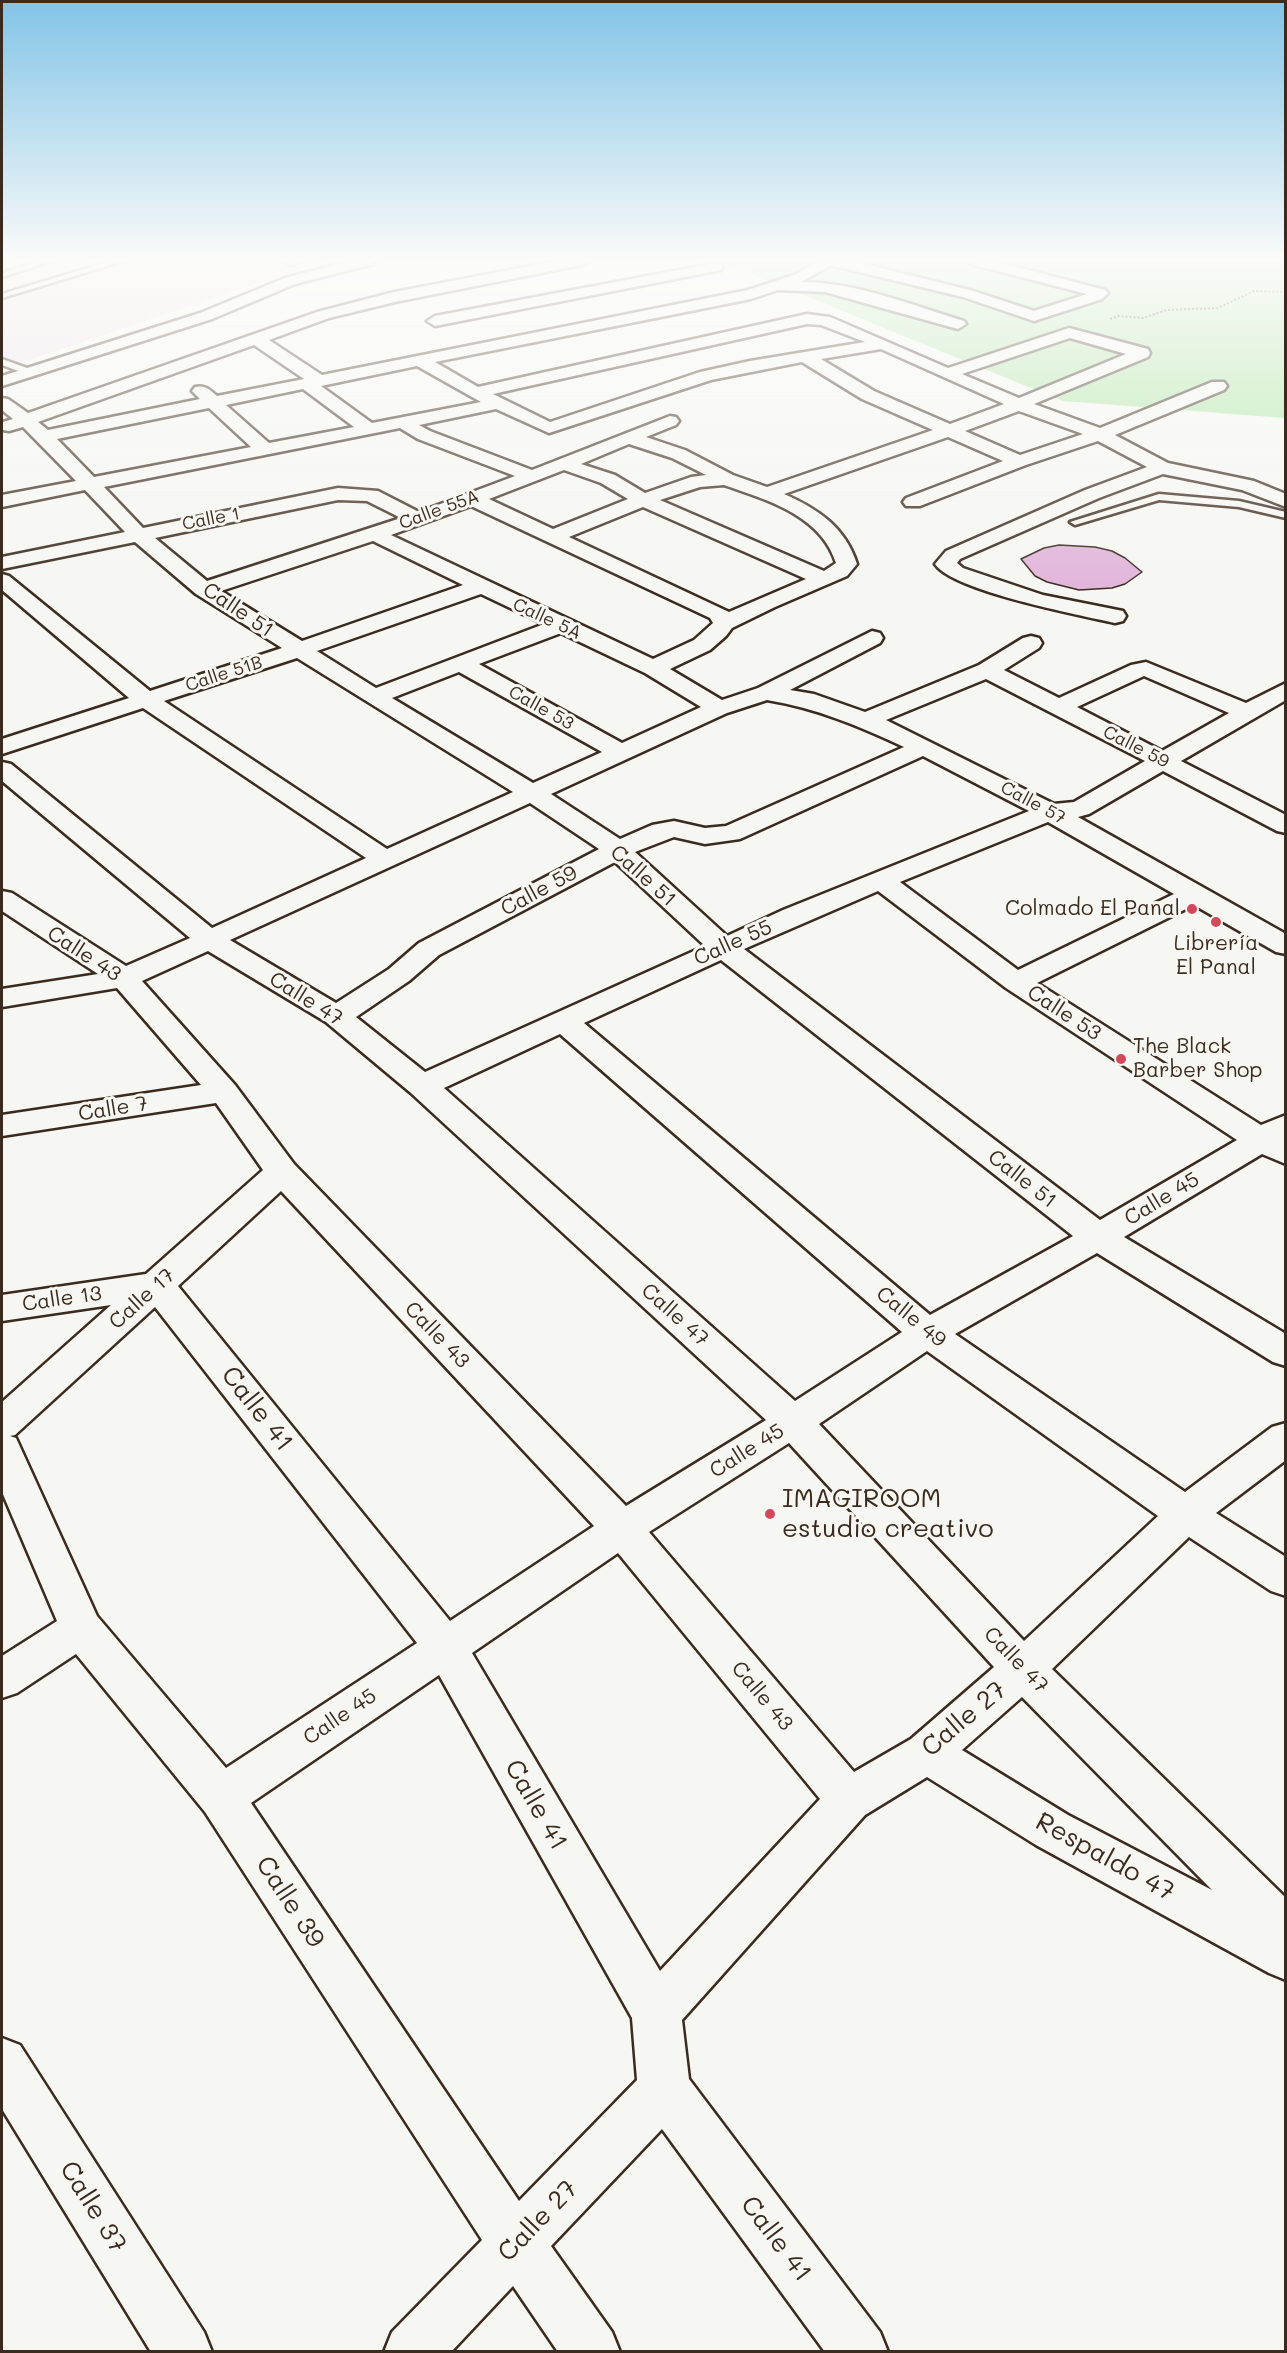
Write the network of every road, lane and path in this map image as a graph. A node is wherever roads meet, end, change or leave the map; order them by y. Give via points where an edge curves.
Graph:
1 (27, 371) edge
2 (165, 371) edge
3 (178, 371) edge
4 (297, 371) edge
5 (372, 371) edge
6 (437, 371) edge
7 (543, 371) edge
8 (572, 371) edge
9 (737, 371) edge
10 (828, 371) edge
11 (939, 371) edge
12 (956, 371) edge
13 (1100, 371) edge
14 (946, 374) junction
15 (555, 375) junction
16 (2, 381) edge
17 (313, 383) junction
18 (576, 386) dead end
19 (1218, 386) dead end
20 (476, 393) junction
21 (597, 396) dead end
22 (214, 402) junction
23 (2, 403) edge
24 (497, 404) junction
25 (1020, 405) junction
26 (618, 407) junction
27 (670, 420) dead end
28 (404, 423) junction
29 (24, 428) edge
30 (549, 428) junction
31 (369, 429) junction
32 (949, 430) junction
33 (1100, 434) junction
34 (628, 438) junction
35 (266, 450) junction
36 (598, 450) junction
37 (1019, 461) junction
38 (564, 464) junction
39 (1162, 468) junction
40 (532, 476) junction
41 (726, 479) junction
42 (91, 482) junction
43 (767, 493) junction
44 (472, 499) junction
45 (643, 500) junction
46 (2, 501) edge
47 (1286, 501) edge
48 (913, 502) dead end
49 (1286, 515) edge
50 (416, 518) junction
51 (1075, 522) dead end
52 (138, 534) junction
53 (373, 534) junction
54 (551, 537) junction
55 (2, 563) edge
56 (824, 579) junction
57 (2, 580) edge
58 (479, 587) junction
59 (204, 589) junction
60 (1116, 616) dead end
61 (724, 623) junction
62 (561, 626) junction
63 (872, 638) dead end
64 (1031, 643) dead end
65 (298, 650) junction
66 (460, 663) junction
67 (653, 668) junction
68 (987, 670) junction
69 (1286, 690) edge
70 (766, 693) junction
71 (374, 697) junction
72 (145, 699) junction
73 (719, 708) junction
74 (1057, 708) junction
75 (1248, 713) junction
76 (866, 720) junction
77 (2, 747) edge
78 (924, 747) junction
79 (622, 753) junction
80 (1165, 761) junction
81 (2, 769) edge
82 (534, 794) junction
83 (1050, 812) junction
84 (1286, 825) edge
85 (618, 850) junction
86 (386, 860) junction
87 (881, 881) junction
88 (1195, 894) junction
89 (4, 903) edge
90 (210, 940) junction
91 (1286, 946) edge
92 (723, 947) junction
93 (124, 978) junction
94 (1016, 982) junction
95 (2, 998) edge
96 (337, 1016) junction
97 (563, 1021) junction
98 (422, 1086) junction
99 (224, 1092) junction
100 (2, 1126) edge
101 (1278, 1140) edge
102 (282, 1172) junction
103 (1098, 1237) junction
104 (158, 1285) junction
105 (2, 1308) edge
106 (927, 1333) junction
107 (1286, 1352) edge
108 (793, 1422) junction
109 (2, 1424) edge
110 (1286, 1438) edge
111 (2, 1449) edge
112 (1186, 1515) junction
113 (621, 1529) junction
114 (1286, 1579) edge
115 (81, 1629) junction
116 (445, 1646) junction
117 (1023, 1669) junction
118 (2, 1679) edge
119 (927, 1753) junction
120 (221, 1797) junction
121 (849, 1800) junction
122 (1285, 1936) edge
123 (656, 2012) junction
124 (2, 2063) edge
125 (664, 2089) junction
126 (516, 2244) junction
127 (184, 2352) edge
128 (412, 2352) edge
129 (592, 2352) edge
130 (860, 2352) edge

1 - 16 street
2 - 29 street
3 - 22 street
4 - 17 street
5 - 17 street
6 - 20 street
7 - 15 street
8 - 15 street
9 - 26 street via 648,393
10 - 32 street via 868,395
11 - 14 street
12 - 14 street
13 - 25 street
14 - 25 street
15 - 18 street
15 - 20 street
17 - 22 street
17 - 31 street
19 - 33 street
20 - 24 street
21 - 26 street
22 - 29 street
22 - 35 street
23 - 29 street, Calle 51
24 - 28 street
24 - 30 street
25 - 32 street
25 - 33 street
26 - 30 street
27 - 34 street, Calle 55A
28 - 31 street
28 - 40 street via 424,435
29 - 42 street, Calle 51
30 - 36 street
31 - 35 street
32 - 37 street
32 - 43 street
33 - 37 street
33 - 39 street
34 - 36 street, Calle 55A
34 - 41 street via 706,465
35 - 42 street
36 - 38 street, Calle 55A
37 - 48 street
38 - 40 street, Calle 55A
38 - 45 street via 608,480
39 - 47 street via 1247,485
39 - 60 street via 953,555 945,564 956,572 1038,600
40 - 44 street, Calle 55A
41 - 43 street
41 - 45 street via 698,481
42 - 46 street
42 - 52 street, Calle 51
43 - 56 street via 805,511 837,541 847,564
44 - 50 street, Calle 55A
44 - 54 street
45 - 54 street
45 - 56 street
49 - 51 lane via 1239,504 1159,497
50 - 52 street, Calle 1 via 371,495 350,493
50 - 53 street, Calle 55A
52 - 55 street, Calle 1
52 - 59 street, Calle 51
53 - 58 street, Calle 5A
53 - 59 street, Calle 55A
54 - 61 street via 719,614
56 - 61 street
57 - 72 street
58 - 62 street, Calle 5A
58 - 65 street, Calle 51B
59 - 65 street, Calle 51
61 - 67 street via 719,632 699,647
62 - 66 street
62 - 67 street, Calle 5A
63 - 70 street
64 - 68 street
65 - 71 street, Calle 51
65 - 72 street, Calle 51B
66 - 71 street
66 - 79 street, Calle 53
67 - 73 street, Calle 5A
68 - 74 street, Calle 59
68 - 76 street
69 - 75 street, Calle 55
70 - 73 street
70 - 76 street, Calle 57 via 806,699
71 - 82 street, Calle 51
72 - 77 street, Calle 51B
72 - 86 street
73 - 79 street
74 - 75 street via 1146,669
74 - 80 street, Calle 59
75 - 80 street, Calle 55
76 - 78 street, Calle 57
78 - 83 street, Calle 57
78 - 85 street, Calle 59 via 731,833 705,836 674,829
79 - 82 street
80 - 83 street, Calle 55 via 1080,809
80 - 84 street, Calle 59
81 - 90 street, Calle 47
82 - 85 street, Calle 51
82 - 86 street
83 - 87 street, Calle 55
83 - 88 street, Calle 57
85 - 92 street, Calle 51
85 - 96 street, Calle 59 via 429,949 399,975
86 - 90 street
87 - 92 street, Calle 55
87 - 94 street, Calle 53
88 - 91 street, Calle 57
88 - 94 street
89 - 93 street, Calle 43
90 - 93 street
90 - 96 street, Calle 47
92 - 97 street, Calle 55
92 - 103 street, Calle 51
93 - 95 street
93 - 99 street, Calle 43
94 - 101 street, Calle 53
96 - 98 street, Calle 47
97 - 98 street, Calle 55
97 - 106 street, Calle 49
98 - 108 street, Calle 47
99 - 100 street, Calle 7
99 - 102 street, Calle 43
101 - 103 street, Calle 45
102 - 104 street, Calle 17
102 - 113 street, Calle 43
103 - 106 street, Calle 45
103 - 107 street, Calle 51
104 - 105 street, Calle 13
104 - 109 street, Calle 17
104 - 116 street, Calle 41
106 - 108 street, Calle 45
106 - 112 street, Calle 49
108 - 113 street, Calle 45
108 - 117 street, Calle 47
110 - 112 street, Calle 27
111 - 115 street, Calle 39
112 - 114 street, Calle 49
112 - 117 street, Calle 27
113 - 116 street, Calle 45
113 - 121 street, Calle 43
115 - 118 street
115 - 120 street, Calle 39
116 - 120 street, Calle 45
116 - 123 street, Calle 41
117 - 119 street, Calle 27
117 - 122 street, Calle 47
119 - 121 street, Calle 27
119 - 122 street, Respaldo 47 via 1052,1830
120 - 126 street, Calle 39
121 - 123 street, Calle 27
123 - 125 street, Calle 41
124 - 127 street, Calle 37
125 - 126 street, Calle 27
125 - 130 street, Calle 41
126 - 128 street, Calle 27
126 - 129 street, Calle 39

